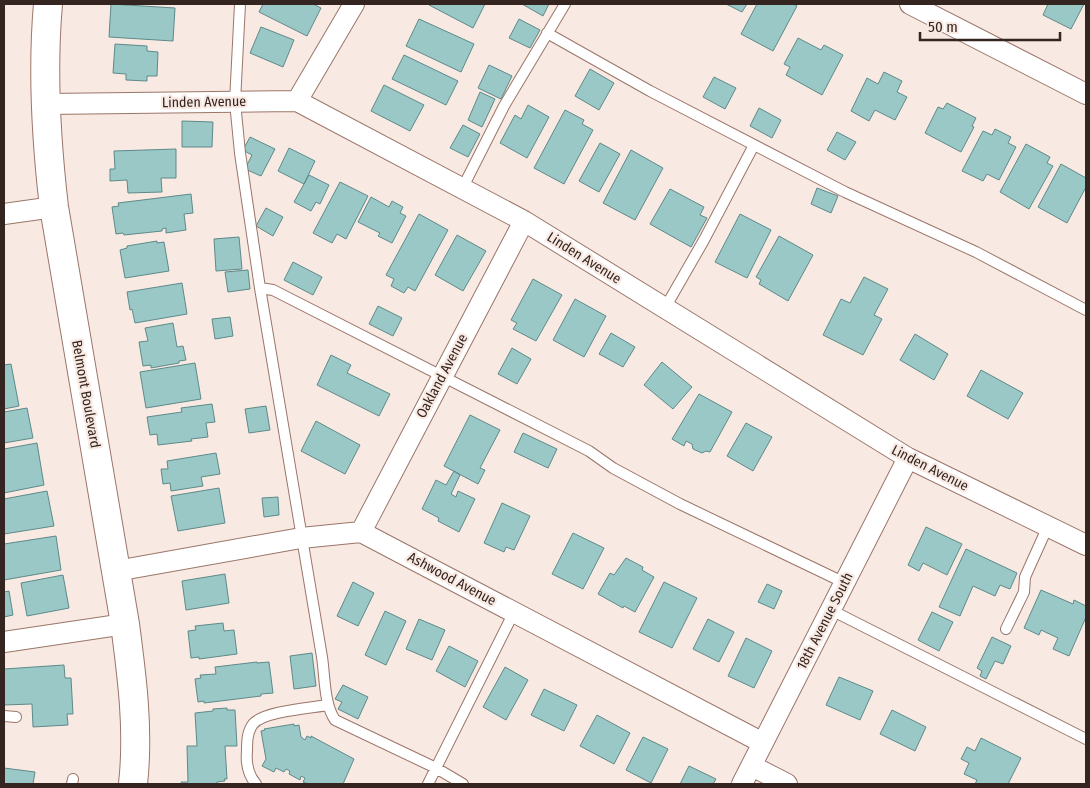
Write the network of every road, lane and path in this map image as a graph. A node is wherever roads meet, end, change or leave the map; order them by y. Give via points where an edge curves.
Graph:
1 (48, 4) edge
2 (240, 4) edge
3 (354, 4) edge
4 (565, 4) edge
5 (910, 4) edge
6 (547, 32) junction
7 (1086, 94) edge
8 (297, 101) junction
9 (234, 102) junction
10 (46, 104) junction
11 (754, 145) junction
12 (462, 189) junction
13 (54, 206) junction
14 (4, 214) edge
15 (524, 221) junction
16 (260, 288) junction
17 (665, 308) junction
18 (1086, 310) edge
19 (441, 376) junction
20 (908, 458) junction
21 (1048, 526) junction
22 (361, 532) junction
23 (301, 538) junction
24 (1086, 545) edge
25 (116, 571) junction
26 (845, 583) junction
27 (831, 610) junction
28 (514, 612) junction
29 (125, 624) junction
30 (1006, 629) dead end
31 (4, 642) edge
32 (328, 705) junction
33 (4, 716) edge
34 (16, 717) dead end
35 (1086, 739) edge
36 (763, 743) junction
37 (752, 766) junction
38 (436, 768) junction
39 (133, 784) edge
40 (256, 784) edge
41 (428, 784) edge
42 (463, 784) edge
43 (742, 784) edge
44 (787, 784) edge

1 - 10 street, Belmont Boulevard
2 - 9 lane
3 - 8 street
4 - 6 lane
5 - 7 street
6 - 11 lane
6 - 12 lane via 504,106
8 - 9 street, Linden Avenue
8 - 12 street, Linden Avenue
9 - 10 street, Linden Avenue
9 - 16 lane
10 - 13 street, Belmont Boulevard
11 - 17 lane
11 - 18 lane via 845,192 976,252
12 - 15 street, Linden Avenue
13 - 14 street
13 - 25 street, Belmont Boulevard
15 - 17 street, Linden Avenue
15 - 19 street, Oakland Avenue
16 - 19 lane via 273,290
16 - 23 lane
17 - 20 street, Linden Avenue
19 - 22 street, Oakland Avenue
19 - 26 lane via 589,451 613,468 680,504
20 - 21 street, Linden Avenue
20 - 26 street, 18th Avenue South
21 - 24 street, Linden Avenue
21 - 30 lane via 1025,577 1024,592
22 - 23 street
22 - 28 street, Ashwood Avenue
23 - 25 street
23 - 32 lane
25 - 29 street, Belmont Boulevard
26 - 27 street, 18th Avenue South
27 - 35 lane
27 - 36 street, 18th Avenue South
28 - 36 street, Ashwood Avenue
28 - 38 lane
29 - 31 street
29 - 39 street, Belmont Boulevard via 135,707
32 - 38 lane via 335,720
32 - 40 lane via 266,716 254,724 246,754
33 - 34 lane
36 - 37 street, 18th Avenue South
37 - 43 street, 18th Avenue South
37 - 44 street
38 - 41 lane
38 - 42 lane

